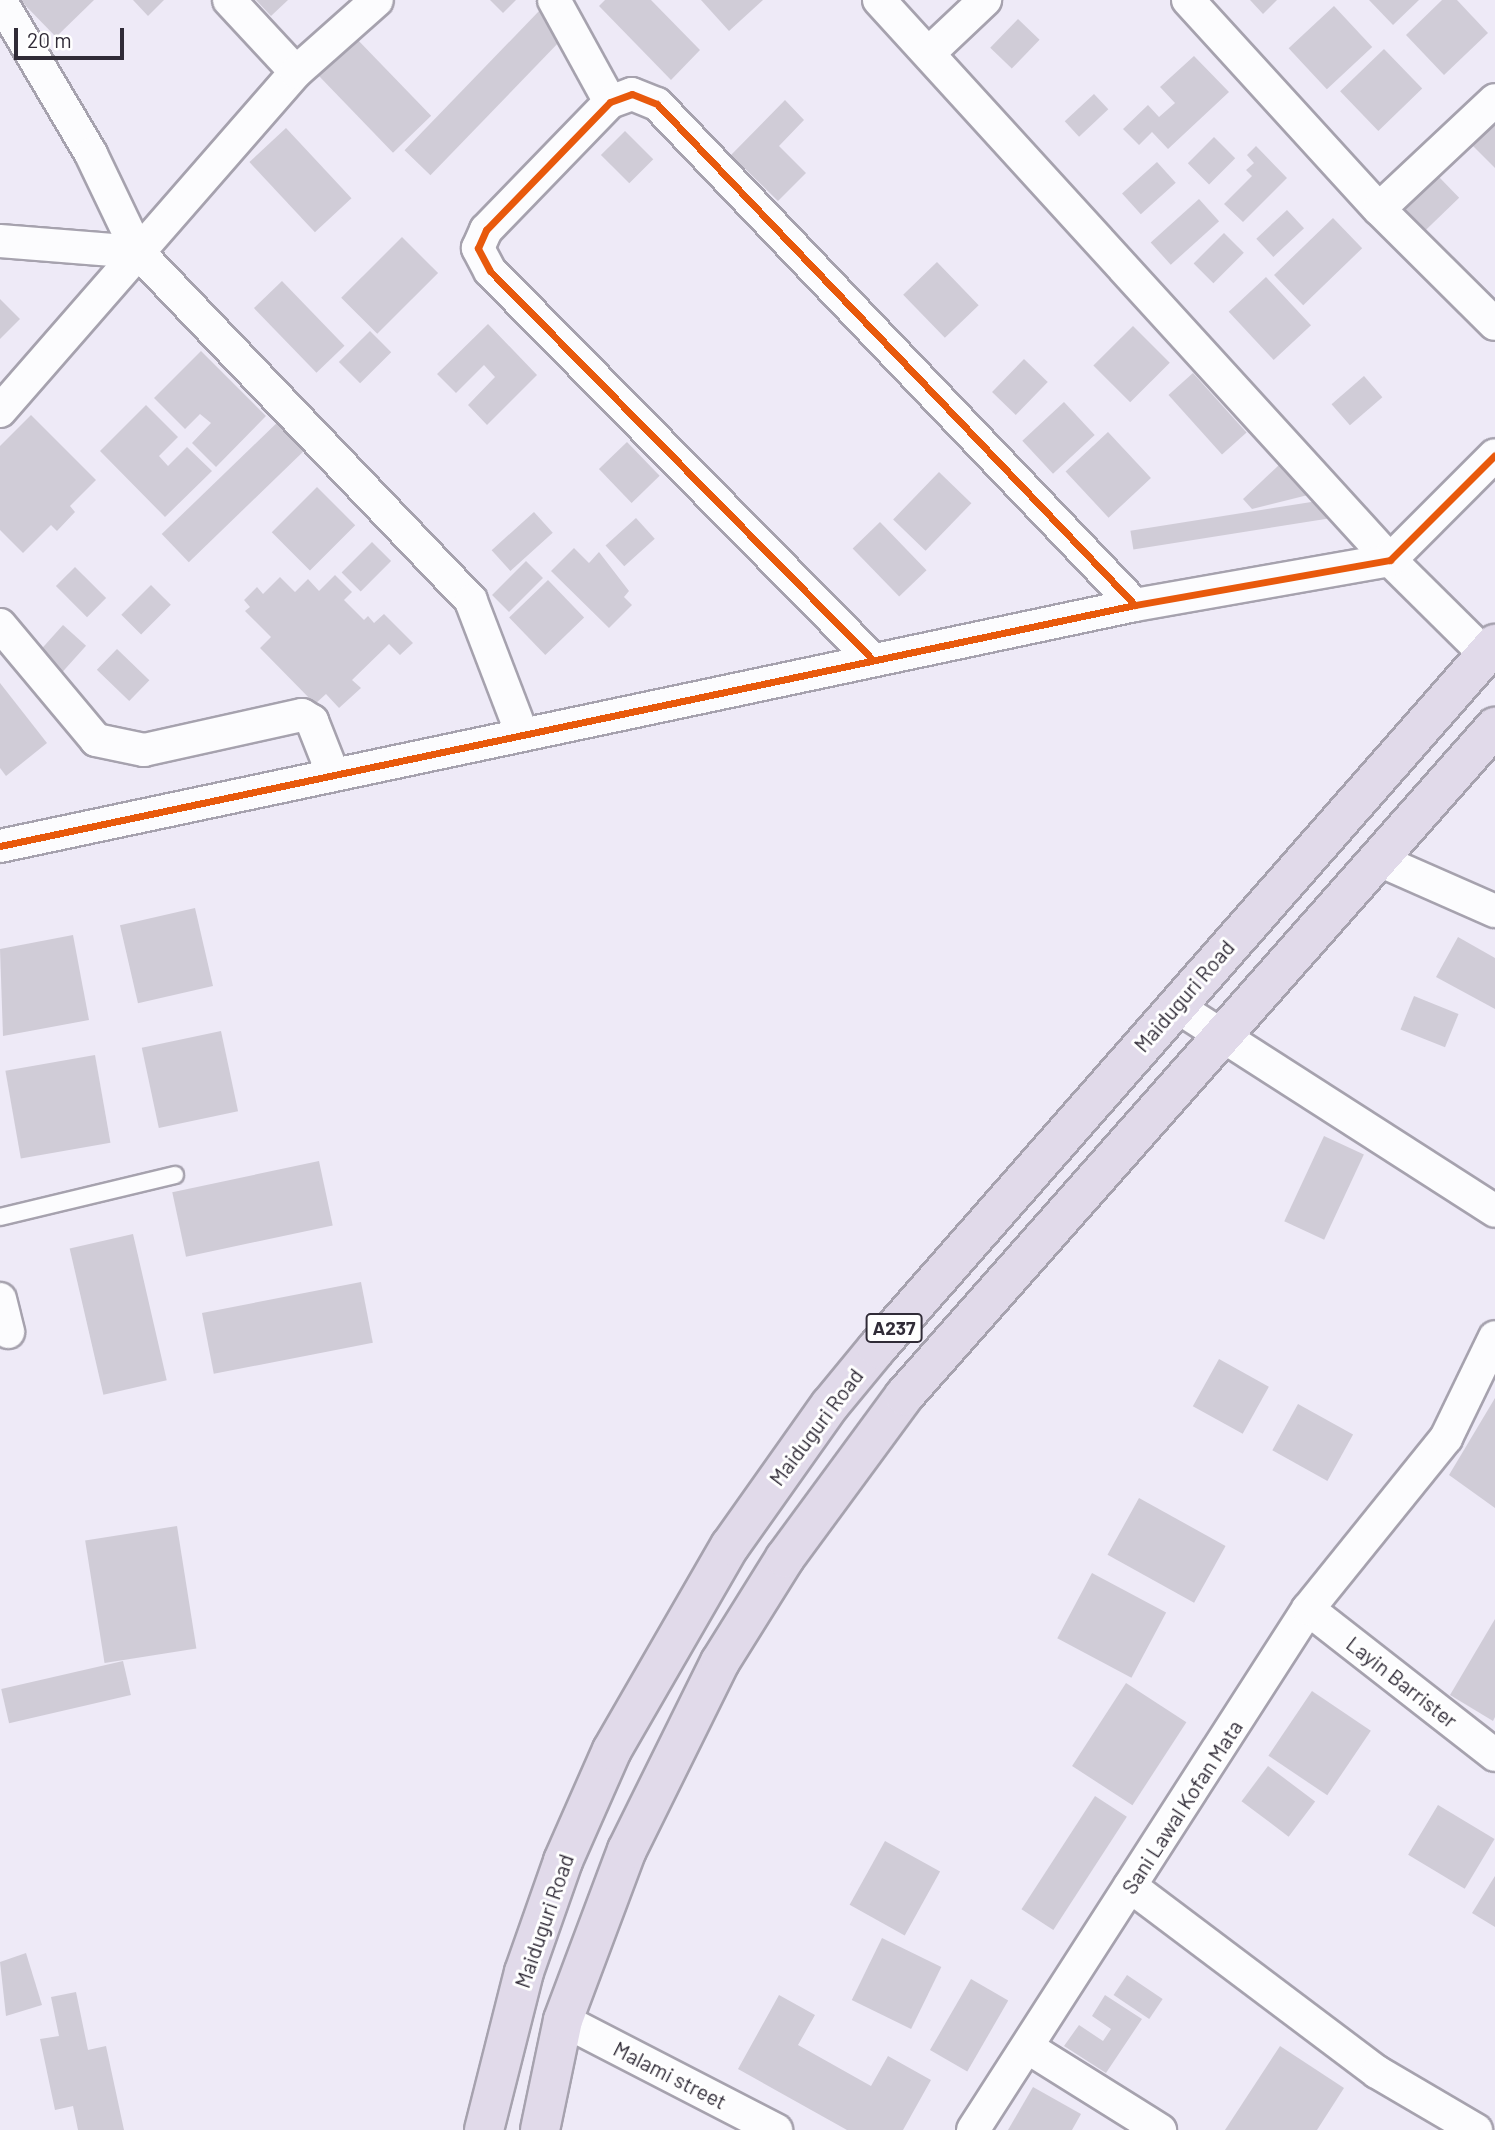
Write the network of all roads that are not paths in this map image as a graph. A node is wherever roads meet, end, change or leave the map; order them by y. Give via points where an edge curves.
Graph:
1 (0, 0) edge
2 (229, 0) edge
3 (377, 0) edge
4 (554, 0) edge
5 (879, 0) edge
6 (985, 0) edge
7 (1188, 0) edge
8 (930, 52) junction
9 (296, 72) junction
10 (1495, 100) edge
11 (610, 102) junction
12 (1380, 209) junction
13 (0, 241) edge
14 (138, 252) junction
15 (1495, 324) edge
16 (0, 411) edge
17 (1495, 455) edge
18 (1390, 560) junction
19 (1135, 605) junction
20 (0, 625) edge
21 (1490, 650) edge
22 (873, 660) junction
23 (1495, 727) edge
24 (522, 734) junction
25 (333, 774) junction
26 (0, 846) edge
27 (1377, 859) junction
28 (1495, 911) edge
29 (1176, 1006) junction
30 (1222, 1035) junction
31 (175, 1175) dead end
32 (1495, 1211) edge
33 (0, 1217) edge
34 (0, 1299) edge
35 (8, 1332) dead end
36 (1495, 1337) edge
37 (1308, 1609) junction
38 (1495, 1755) edge
39 (1130, 1886) junction
40 (563, 2020) junction
41 (1027, 2047) junction
42 (484, 2130) edge
43 (540, 2130) edge
44 (776, 2130) edge
45 (973, 2130) edge
46 (1160, 2130) edge
47 (1476, 2130) edge

1 - 14 street via 90,154
2 - 9 street
3 - 9 street
4 - 11 street
5 - 8 street
6 - 8 street
7 - 12 street
8 - 18 street
9 - 14 street
10 - 12 street
11 - 19 street via 632,94 657,103
11 - 22 street via 486,230 478,248 490,271
12 - 15 street
13 - 14 street
14 - 16 street
14 - 24 street via 471,601
17 - 18 street
18 - 19 street
18 - 21 street
19 - 22 street
20 - 25 street via 96,740 144,750 302,715 312,721
21 - 29 highway, Maiduguri Road / A237
22 - 24 street
23 - 27 highway, A237
24 - 25 street
25 - 26 street
27 - 28 street
27 - 30 highway, A237
29 - 30 street
29 - 42 highway, Maiduguri Road / A237 via 830,1405 672,1639 612,1750 563,1861 524,1972
30 - 32 street
30 - 40 highway, A237 via 904,1396 785,1558 720,1662 672,1754 626,1850
31 - 33 lane
34 - 35 street
36 - 37 street, Sani Lawal Kofan Mata via 1446,1438
37 - 38 street, Layin Barrister
37 - 39 street, Sani Lawal Kofan Mata
39 - 41 street, Sani Lawal Kofan Mata
39 - 47 street via 1377,2072
40 - 43 highway, A237
40 - 44 street, Malami street
41 - 45 street, Sani Lawal Kofan Mata
41 - 46 street

